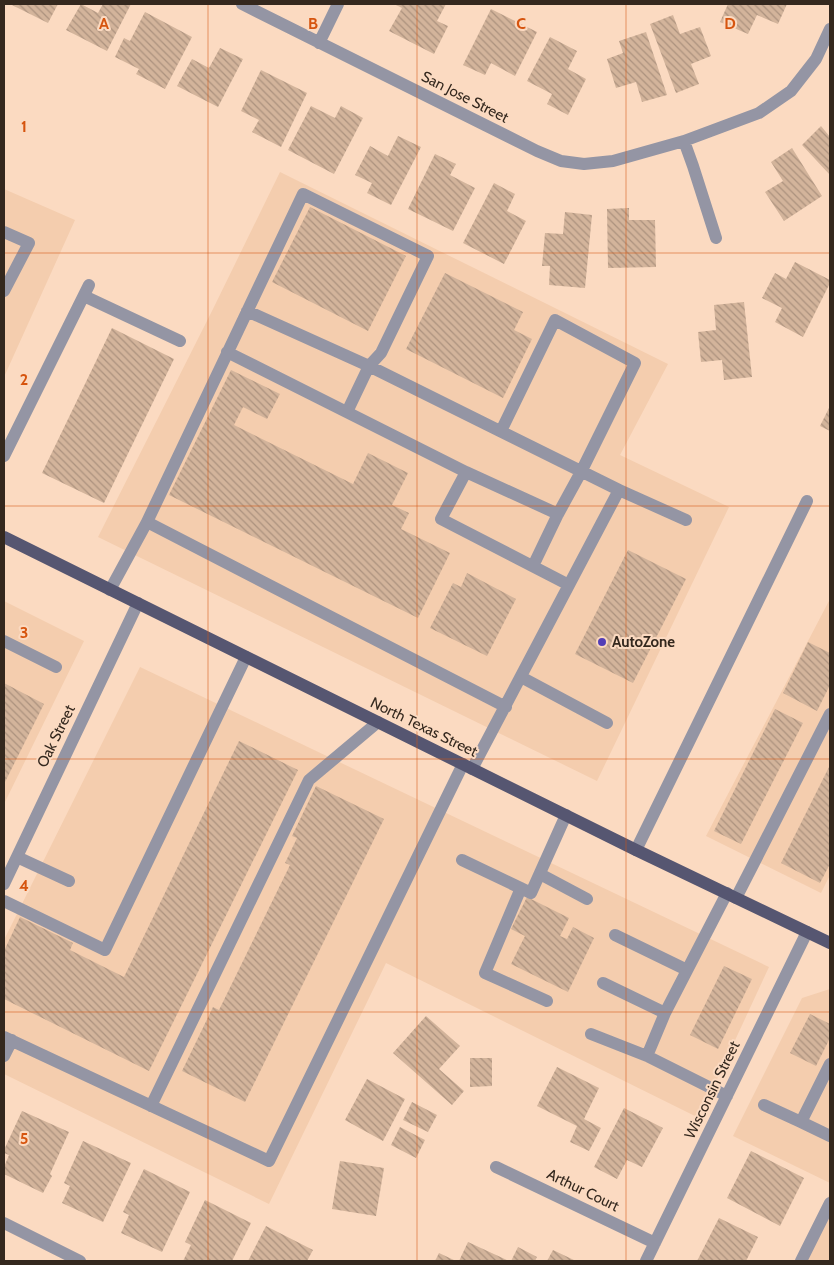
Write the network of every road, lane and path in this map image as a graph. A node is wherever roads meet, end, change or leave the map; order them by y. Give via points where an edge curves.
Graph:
1 (242, 4) edge
2 (338, 4) edge
3 (830, 28) edge
4 (319, 43) junction
5 (684, 141) junction
6 (4, 232) edge
7 (716, 238) dead end
8 (4, 291) edge
9 (247, 311) junction
10 (180, 341) dead end
11 (228, 352) junction
12 (369, 366) junction
13 (347, 412) junction
14 (501, 431) junction
15 (4, 456) edge
16 (466, 472) junction
17 (581, 472) junction
18 (619, 490) junction
19 (807, 501) dead end
20 (558, 514) junction
21 (686, 520) dead end
22 (147, 522) junction
23 (4, 537) edge
24 (533, 566) junction
25 (569, 585) junction
26 (110, 590) junction
27 (138, 603) junction
28 (4, 641) edge
29 (246, 657) junction
30 (56, 667) dead end
31 (521, 677) junction
32 (506, 707) junction
33 (830, 714) edge
34 (378, 722) junction
35 (607, 723) dead end
36 (468, 767) junction
37 (566, 816) junction
38 (636, 850) junction
39 (17, 857) junction
40 (462, 860) dead end
41 (540, 874) junction
42 (69, 881) dead end
43 (4, 884) edge
44 (521, 888) junction
45 (731, 896) junction
46 (587, 898) dead end
47 (4, 901) edge
48 (807, 932) junction
49 (615, 936) dead end
50 (830, 943) edge
51 (687, 970) junction
52 (603, 983) dead end
53 (547, 1001) dead end
54 (665, 1013) junction
55 (591, 1034) dead end
56 (8, 1038) edge
57 (4, 1056) edge
58 (647, 1056) junction
59 (830, 1064) edge
60 (728, 1096) junction
61 (764, 1105) dead end
62 (151, 1106) junction
63 (801, 1122) junction
64 (830, 1136) edge
65 (496, 1166) dead end
66 (830, 1203) edge
67 (4, 1223) edge
68 (656, 1242) junction
69 (80, 1261) edge
70 (646, 1261) edge
71 (801, 1261) edge

1 - 4 street, San Jose Street
2 - 4 street
3 - 5 street, San Jose Street via 816,59 791,91 759,113
4 - 5 street, San Jose Street via 560,161 584,164 613,161
5 - 7 street
6 - 8 street via 28,243
9 - 11 street
9 - 12 street
9 - 12 street via 302,194 428,256 381,353
10 - 15 street via 86,290
11 - 13 street
11 - 22 street
12 - 13 street
12 - 14 street
13 - 16 street
14 - 17 street
14 - 17 street via 555,320 635,362
16 - 20 street
16 - 24 street via 441,519
17 - 18 street
17 - 20 street
18 - 21 street
18 - 25 street
19 - 38 street
20 - 24 street
22 - 26 street
22 - 32 street
23 - 26 main road, North Texas Street
24 - 25 street
25 - 31 street
26 - 27 main road, North Texas Street
27 - 29 main road, North Texas Street
27 - 39 street, Oak Street
28 - 30 street
29 - 34 main road, North Texas Street
29 - 47 street via 105,950
31 - 32 street
31 - 35 street
32 - 36 street
33 - 45 street
34 - 36 main road, North Texas Street
34 - 62 street via 309,780
36 - 37 main road, North Texas Street
36 - 62 street via 270,1161
37 - 38 main road, North Texas Street
37 - 41 street
38 - 45 main road, North Texas Street
39 - 42 street
39 - 43 street, Oak Street
40 - 44 street
41 - 44 street via 531,893
41 - 46 street
44 - 53 street via 485,973
45 - 48 main road, North Texas Street
45 - 51 street
48 - 50 main road, North Texas Street
48 - 60 street, Wisconsin Street
49 - 51 street
51 - 54 street
52 - 54 street
54 - 58 street
55 - 58 street
56 - 57 street
56 - 62 street
58 - 60 street
59 - 63 street
60 - 68 street, Wisconsin Street
61 - 63 street
63 - 64 street
65 - 68 street, Arthur Court
66 - 71 street
67 - 69 street
68 - 70 street, Wisconsin Street

